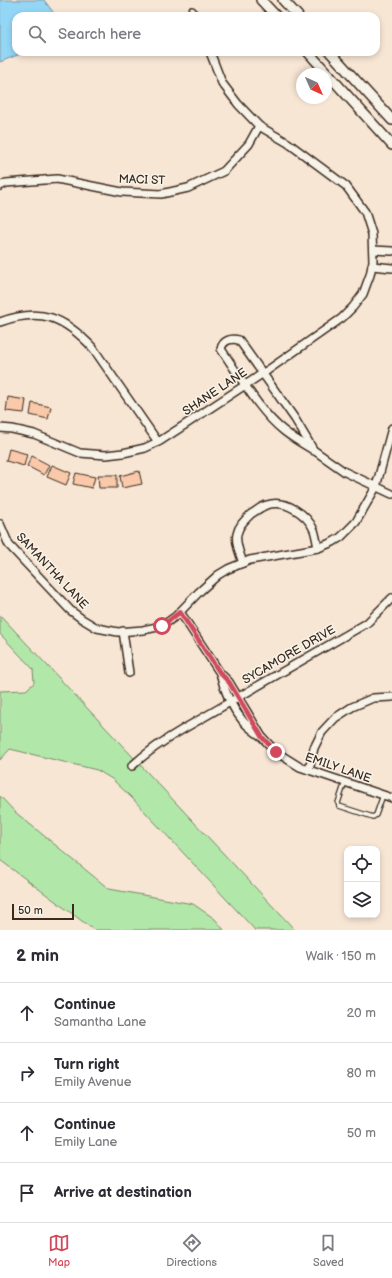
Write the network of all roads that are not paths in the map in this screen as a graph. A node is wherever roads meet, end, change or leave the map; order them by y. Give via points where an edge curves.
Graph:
1 (261, 0) edge
2 (280, 0) edge
3 (283, 0) edge
4 (268, 8) junction
5 (272, 12) edge
6 (294, 12) edge
7 (212, 56) edge
8 (312, 56) edge
9 (334, 56) edge
10 (392, 120) edge
11 (259, 126) junction
12 (392, 145) edge
13 (0, 186) edge
14 (373, 250) junction
15 (392, 251) edge
16 (372, 266) junction
17 (392, 268) edge
18 (0, 322) edge
19 (263, 373) junction
20 (245, 385) junction
21 (0, 428) edge
22 (392, 428) edge
23 (158, 442) junction
24 (315, 451) junction
25 (376, 487) junction
26 (392, 494) edge
27 (0, 524) edge
28 (318, 548) junction
29 (243, 563) junction
30 (392, 598) edge
31 (180, 612) junction
32 (123, 632) junction
33 (129, 673) dead end
34 (220, 673) junction
35 (238, 697) junction
36 (392, 697) edge
37 (231, 702) junction
38 (262, 737) junction
39 (132, 766) dead end
40 (309, 770) junction
41 (345, 782) junction
42 (383, 795) junction
43 (392, 798) edge

1 - 4 street
2 - 4 street
3 - 6 street
4 - 5 street
7 - 11 street, SHANE LANE via 222,83
8 - 12 street
9 - 10 street
11 - 13 street, MACI ST via 249,144 224,171 188,188 162,194 122,192 57,179 6,183
11 - 14 street, SHANE LANE via 288,143 346,186 366,212
14 - 15 street
14 - 16 street, SHANE LANE
16 - 17 street
16 - 19 street, SHANE LANE via 363,294 354,307
18 - 23 street via 21,315 36,314 59,321 74,330 93,348
19 - 20 street, SHANE LANE
19 - 20 street via 239,340 228,340 221,349
19 - 24 street
20 - 23 street, SHANE LANE
20 - 24 street via 284,431
21 - 23 street, SHANE LANE via 34,434 68,449 93,455 128,452
22 - 25 street, SAMANTHA LANE
24 - 25 street via 345,472
25 - 26 street
25 - 28 street, SAMANTHA LANE via 356,522 341,537
27 - 32 street, SAMANTHA LANE via 9,545 70,610 97,628
28 - 29 street, SAMANTHA LANE
28 - 29 street via 314,530 301,514 292,507 267,504 243,521 237,533 236,542
29 - 31 street, SAMANTHA LANE via 218,575
30 - 35 street, SYCAMORE DRIVE via 367,623
31 - 32 street, SAMANTHA LANE via 162,626
31 - 34 street
32 - 33 street
34 - 35 street, EMILY LANE
34 - 37 street, EMILY LANE
35 - 37 street, SYCAMORE DRIVE
35 - 38 street, EMILY LANE
36 - 40 street via 373,698 335,718 322,732 314,748
37 - 38 street, EMILY LANE via 244,722
37 - 39 street, SYCAMORE DRIVE via 166,739
38 - 40 street, EMILY LANE via 276,752
40 - 41 street, EMILY LANE
41 - 42 street, EMILY LANE
41 - 42 lane via 339,806 373,817
42 - 43 street, EMILY LANE

